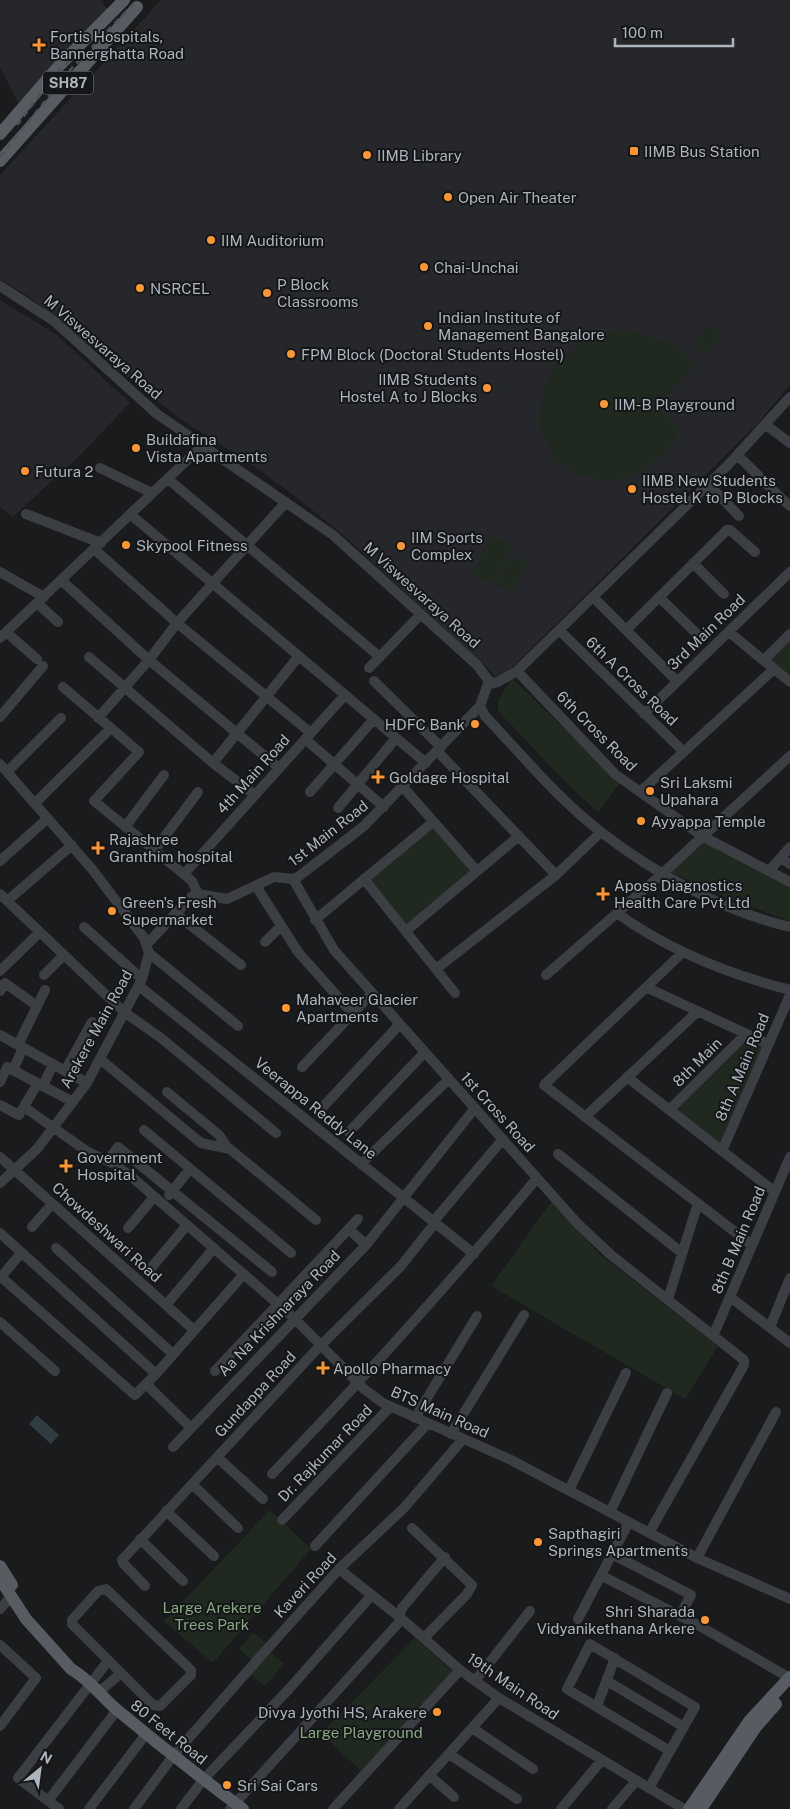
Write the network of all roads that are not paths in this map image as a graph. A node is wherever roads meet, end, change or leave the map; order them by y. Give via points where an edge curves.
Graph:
1 (124, 0) edge
2 (137, 7) dead end
3 (0, 134) edge
4 (0, 161) edge
5 (0, 286) edge
6 (790, 397) edge
7 (766, 425) junction
8 (790, 444) edge
9 (203, 445) junction
10 (737, 455) junction
11 (100, 468) dead end
12 (168, 479) junction
13 (708, 484) junction
14 (152, 494) junction
15 (286, 502) junction
16 (790, 505) edge
17 (26, 514) dead end
18 (130, 514) junction
19 (739, 516) dead end
20 (97, 546) junction
21 (246, 546) junction
22 (755, 552) dead end
23 (693, 563) junction
24 (0, 572) edge
25 (790, 572) edge
26 (61, 580) junction
27 (213, 584) junction
28 (724, 594) dead end
29 (592, 597) junction
30 (659, 597) junction
31 (40, 600) junction
32 (421, 614) junction
33 (58, 622) dead end
34 (177, 623) junction
35 (559, 630) junction
36 (626, 630) junction
37 (728, 632) junction
38 (696, 633) dead end
39 (790, 634) edge
40 (3, 635) edge
41 (299, 656) junction
42 (90, 657) dead end
43 (380, 657) junction
44 (149, 660) junction
45 (764, 660) junction
46 (370, 668) dead end
47 (774, 669) junction
48 (516, 671) junction
49 (374, 681) dead end
50 (677, 681) junction
51 (790, 682) edge
52 (489, 684) junction
53 (63, 686) dead end
54 (125, 688) junction
55 (345, 694) junction
56 (266, 696) junction
57 (480, 706) junction
58 (644, 714) junction
59 (0, 717) edge
60 (61, 718) dead end
61 (98, 718) junction
62 (374, 719) junction
63 (110, 729) junction
64 (235, 734) junction
65 (308, 736) junction
66 (396, 738) junction
67 (439, 749) junction
68 (684, 752) junction
69 (790, 756) edge
70 (213, 763) junction
71 (426, 763) junction
72 (0, 764) edge
73 (334, 764) junction
74 (279, 768) junction
75 (7, 772) junction
76 (164, 775) dead end
77 (358, 784) junction
78 (402, 787) junction
79 (198, 792) dead end
80 (310, 792) dead end
81 (640, 792) junction
82 (255, 795) junction
83 (35, 803) junction
84 (384, 807) junction
85 (338, 808) dead end
86 (48, 818) junction
87 (433, 822) junction
88 (125, 827) junction
89 (601, 832) junction
90 (519, 836) junction
91 (702, 836) junction
92 (72, 844) junction
93 (790, 847) edge
94 (154, 850) junction
95 (781, 858) junction
96 (0, 861) edge
97 (790, 864) edge
98 (769, 871) junction
99 (477, 872) junction
100 (663, 873) junction
101 (184, 874) junction
102 (556, 875) junction
103 (293, 879) junction
104 (364, 880) junction
105 (790, 882) edge
106 (256, 886) junction
107 (198, 894) junction
108 (3, 898) edge
109 (175, 913) junction
110 (617, 913) junction
111 (315, 920) junction
112 (281, 926) junction
113 (84, 927) dead end
114 (790, 927) edge
115 (406, 931) junction
116 (40, 932) junction
117 (264, 942) dead end
118 (148, 949) junction
119 (683, 952) junction
120 (64, 955) junction
121 (241, 965) dead end
122 (436, 969) junction
123 (0, 971) edge
124 (44, 975) dead end
125 (546, 975) dead end
126 (140, 982) junction
127 (648, 988) junction
128 (45, 990) dead end
129 (790, 990) edge
130 (0, 991) edge
131 (372, 993) junction
132 (455, 993) dead end
133 (790, 995) edge
134 (38, 1006) junction
135 (124, 1012) junction
136 (697, 1012) junction
137 (354, 1015) junction
138 (92, 1022) dead end
139 (400, 1024) junction
140 (238, 1026) dead end
141 (746, 1034) junction
142 (0, 1035) edge
143 (768, 1044) junction
144 (20, 1046) junction
145 (425, 1052) junction
146 (100, 1059) junction
147 (53, 1064) junction
148 (302, 1067) dead end
149 (13, 1070) junction
150 (65, 1071) junction
151 (627, 1077) junction
152 (449, 1079) junction
153 (0, 1082) edge
154 (87, 1083) junction
155 (40, 1084) junction
156 (167, 1092) dead end
157 (73, 1102) junction
158 (0, 1105) edge
159 (24, 1107) junction
160 (475, 1108) junction
161 (321, 1109) dead end
162 (669, 1110) junction
163 (585, 1116) junction
164 (55, 1127) junction
165 (144, 1130) dead end
166 (349, 1132) dead end
167 (276, 1133) dead end
168 (503, 1140) junction
169 (226, 1147) junction
170 (722, 1151) junction
171 (558, 1154) dead end
172 (0, 1157) edge
173 (790, 1157) edge
174 (108, 1161) junction
175 (361, 1164) junction
176 (190, 1169) junction
177 (16, 1170) junction
178 (538, 1178) junction
179 (0, 1183) edge
180 (172, 1191) junction
181 (775, 1192) junction
182 (405, 1199) junction
183 (158, 1200) junction
184 (698, 1203) junction
185 (52, 1204) junction
186 (358, 1219) dead end
187 (316, 1220) dead end
188 (434, 1223) junction
189 (187, 1225) junction
190 (32, 1227) dead end
191 (128, 1228) dead end
192 (349, 1228) junction
193 (0, 1233) edge
194 (752, 1244) junction
195 (366, 1245) junction
196 (56, 1248) dead end
197 (214, 1248) junction
198 (22, 1253) junction
199 (291, 1253) dead end
200 (682, 1253) junction
201 (474, 1254) junction
202 (152, 1267) dead end
203 (272, 1272) dead end
204 (244, 1274) junction
205 (789, 1284) edge
206 (730, 1297) junction
207 (668, 1299) junction
208 (277, 1303) junction
209 (166, 1304) junction
210 (524, 1315) dead end
211 (477, 1316) dead end
212 (294, 1318) junction
213 (0, 1322) edge
214 (770, 1327) junction
215 (194, 1330) junction
216 (714, 1334) junction
217 (790, 1344) edge
218 (321, 1346) junction
219 (174, 1354) junction
220 (55, 1371) dead end
221 (215, 1371) dead end
222 (626, 1373) dead end
223 (156, 1374) junction
224 (146, 1384) junction
225 (359, 1384) junction
226 (667, 1394) dead end
227 (390, 1407) junction
228 (776, 1412) dead end
229 (415, 1418) junction
230 (428, 1423) junction
231 (191, 1428) junction
232 (451, 1434) junction
233 (463, 1439) junction
234 (173, 1447) dead end
235 (217, 1457) junction
236 (272, 1474) dead end
237 (192, 1484) junction
238 (569, 1490) junction
239 (263, 1499) dead end
240 (166, 1511) junction
241 (610, 1512) junction
242 (282, 1520) dead end
243 (629, 1522) junction
244 (238, 1528) dead end
245 (412, 1528) dead end
246 (649, 1533) junction
247 (140, 1539) junction
248 (315, 1546) dead end
249 (612, 1554) junction
250 (214, 1556) dead end
251 (445, 1557) junction
252 (697, 1558) junction
253 (0, 1566) edge
254 (339, 1569) junction
255 (606, 1578) dead end
256 (0, 1579) edge
257 (183, 1581) dead end
258 (145, 1586) dead end
259 (788, 1595) edge
260 (371, 1596) junction
261 (11, 1597) junction
262 (0, 1609) edge
263 (530, 1612) dead end
264 (680, 1615) junction
265 (400, 1618) junction
266 (578, 1619) dead end
267 (424, 1638) junction
268 (2, 1649) edge
269 (615, 1658) junction
270 (108, 1661) junction
271 (460, 1670) junction
272 (80, 1674) junction
273 (120, 1674) junction
274 (790, 1678) edge
275 (607, 1680) junction
276 (475, 1681) junction
277 (95, 1688) junction
278 (790, 1690) edge
279 (499, 1698) junction
280 (598, 1706) junction
281 (117, 1710) junction
282 (0, 1726) edge
283 (684, 1727) junction
284 (472, 1728) junction
285 (146, 1734) junction
286 (670, 1752) junction
287 (449, 1754) junction
288 (173, 1756) junction
289 (601, 1761) junction
290 (533, 1769) dead end
291 (429, 1775) junction
292 (203, 1780) junction
293 (636, 1781) junction
294 (650, 1788) junction
295 (454, 1797) dead end
296 (517, 1799) dead end
297 (48, 1801) junction
298 (236, 1807) edge
299 (59, 1809) edge
300 (89, 1809) edge
301 (134, 1809) edge
302 (181, 1809) edge
303 (333, 1809) edge
304 (399, 1809) edge
305 (561, 1809) edge
306 (612, 1809) edge
307 (684, 1809) edge
308 (689, 1809) edge
309 (701, 1809) edge

1 - 3 main road, SH87 via 58,67
2 - 4 main road, SH87
5 - 9 street, M Viswesvaraya Road via 54,321 157,414
6 - 7 street
7 - 8 street
7 - 10 street
9 - 12 street
9 - 15 street, M Viswesvaraya Road
10 - 13 street
10 - 16 street
11 - 14 street
12 - 14 street
12 - 21 street
13 - 19 street
13 - 29 street
14 - 18 street
15 - 21 street
15 - 32 street, M Viswesvaraya Road via 333,535
17 - 20 street
18 - 20 street
18 - 27 street
20 - 26 street
20 - 34 street
21 - 27 street
21 - 43 street
22 - 23 street via 727,530
23 - 28 street
23 - 30 street
24 - 31 street
25 - 37 street, 3rd Main Road
26 - 31 street
26 - 44 street
27 - 34 street
27 - 41 street
29 - 35 street
29 - 36 street
30 - 36 street
30 - 38 street
31 - 33 street
31 - 40 street
32 - 43 street
32 - 52 street, M Viswesvaraya Road via 477,665
34 - 44 street
34 - 56 street
35 - 48 street
35 - 58 street, 6th A Cross Road
36 - 50 street
37 - 45 street
37 - 50 street, 3rd Main Road
39 - 45 street
40 - 59 street via 40,662
41 - 55 street
41 - 56 street
42 - 54 street
43 - 46 street
44 - 54 street
44 - 64 street
45 - 47 street
47 - 51 street
47 - 68 street
48 - 52 street
48 - 81 street, 6th Cross Road via 615,774
49 - 67 street
50 - 58 street, 3rd Main Road
52 - 57 street
53 - 61 street
54 - 61 street
54 - 70 street
55 - 62 street
55 - 65 street, 4th Main Road
56 - 64 street
56 - 65 street
57 - 67 street, 1st Main Road
57 - 89 street via 498,730
58 - 68 street, 6th A Cross Road
60 - 75 street
61 - 63 street
62 - 66 street
62 - 73 street
63 - 83 street
63 - 88 street via 139,752 94,802
64 - 70 street
64 - 74 street
65 - 73 street
65 - 74 street, 4th Main Road
66 - 71 street
66 - 77 street
67 - 71 street, 1st Main Road
67 - 90 street
68 - 81 street
69 - 91 street
70 - 82 street
71 - 78 street, 1st Main Road
72 - 75 street
73 - 77 street
73 - 80 street
74 - 82 street, 4th Main Road
75 - 83 street
76 - 88 street
77 - 84 street
77 - 85 street
78 - 84 street, 1st Main Road
78 - 87 street
79 - 94 street
81 - 91 street, 6th Cross Road
82 - 101 street, 4th Main Road
83 - 86 street
84 - 103 street, 1st Main Road via 354,835
86 - 92 street
86 - 96 street
87 - 99 street
87 - 104 street
88 - 94 street
89 - 100 street
89 - 102 street
90 - 99 street
90 - 102 street
91 - 98 street, 6th Cross Road
91 - 100 street
92 - 108 street
92 - 118 street via 111,892
93 - 95 street
94 - 101 street
95 - 97 street
95 - 98 street
98 - 105 street, 6th Cross Road
99 - 115 street
100 - 110 street
100 - 114 street via 739,910
101 - 107 street via 195,884
102 - 122 street
103 - 106 street, 1st Main Road via 274,877
103 - 111 street, 1st Cross Road
104 - 111 street
104 - 115 street
106 - 107 street, 1st Main Road via 227,899
106 - 112 street
107 - 109 street via 189,898
108 - 116 street
109 - 118 street
109 - 121 street
110 - 119 street via 647,934
110 - 125 street
111 - 131 street, 1st Cross Road via 334,950
112 - 117 street
112 - 137 street via 298,952
113 - 126 street, Veerappa Reddy Lane
115 - 122 street
116 - 120 street
116 - 123 street
118 - 126 street, Arekere Main Road
118 - 140 street
119 - 127 street
119 - 129 street via 745,978
120 - 124 street
120 - 135 street
122 - 132 street
126 - 135 street, Arekere Main Road
126 - 175 street, Veerappa Reddy Lane
127 - 136 street
127 - 163 street via 544,1085
128 - 134 street
130 - 134 street via 5,983
131 - 137 street
131 - 139 street, 1st Cross Road
133 - 143 street, 8th A Main Road
134 - 144 street
135 - 146 street, Arekere Main Road
135 - 167 street via 161,1038
136 - 141 street
136 - 151 street
137 - 148 street
138 - 150 street
139 - 145 street, 1st Cross Road
139 - 161 street
141 - 143 street
141 - 162 street, 8th Main
142 - 144 street
143 - 170 street, 8th A Main Road
144 - 147 street
144 - 149 street
145 - 152 street, 1st Cross Road
145 - 166 street
146 - 154 street, Arekere Main Road
146 - 169 street via 201,1143
147 - 150 street
147 - 155 street
149 - 153 street via 7,1068
149 - 155 street
150 - 154 street
151 - 162 street
151 - 163 street
152 - 160 street, 1st Cross Road
152 - 175 street
154 - 157 street, Arekere Main Road
155 - 157 street
155 - 159 street
156 - 169 street via 219,1135
157 - 164 street, Arekere Main Road
158 - 159 street via 19,1115
159 - 164 street, BTS Main Road
160 - 168 street, 1st Cross Road
160 - 182 street, Aa Na Krishnaraya Road
162 - 170 street
163 - 184 street
164 - 174 street, BTS Main Road via 88,1152
164 - 177 street, Arekere Main Road
165 - 176 street
168 - 178 street, 1st Cross Road
168 - 188 street, Gundappa Road
169 - 187 street
170 - 181 street
171 - 200 street
172 - 177 street, Chowdeshwari Road
173 - 181 street, 8th B Main Road
174 - 180 street via 118,1147
174 - 183 street, BTS Main Road
175 - 182 street, Veerappa Reddy Lane
176 - 180 street
176 - 199 street
177 - 179 street, Arekere Main Road
177 - 185 street, Chowdeshwari Road
178 - 201 street
178 - 207 street, 1st Cross Road via 596,1242
180 - 183 street
180 - 203 street
181 - 194 street, 8th B Main Road
182 - 188 street, Veerappa Reddy Lane
182 - 195 street, Aa Na Krishnaraya Road
183 - 189 street, BTS Main Road
183 - 191 street
184 - 194 street
184 - 200 street
185 - 190 street
185 - 209 street, Chowdeshwari Road
186 - 192 street
188 - 201 street, Veerappa Reddy Lane
188 - 218 street, Gundappa Road via 401,1266
189 - 197 street, BTS Main Road
189 - 202 street
192 - 195 street
192 - 208 street
193 - 198 street
194 - 206 street, 8th B Main Road
195 - 212 street, Aa Na Krishnaraya Road
196 - 219 street
197 - 204 street, BTS Main Road
197 - 209 street
198 - 223 street
198 - 224 street via 1,1277 135,1395
200 - 207 street
201 - 225 street
204 - 208 street, BTS Main Road
204 - 215 street
205 - 214 street
206 - 214 street
206 - 216 street, 8th B Main Road
207 - 216 street, 1st Cross Road
208 - 212 street, BTS Main Road
208 - 221 street
209 - 215 street, Chowdeshwari Road
210 - 232 street
211 - 229 street
212 - 218 street, BTS Main Road
212 - 231 street, Aa Na Krishnaraya Road
213 - 220 street
214 - 217 street
215 - 219 street
216 - 246 street, 1st Cross Road via 742,1358 744,1365
218 - 225 street, BTS Main Road
218 - 235 street, Gundappa Road
219 - 223 street
222 - 238 street
223 - 224 street
224 - 231 street
225 - 227 street, BTS Main Road
225 - 236 street
226 - 241 street
227 - 229 street, BTS Main Road
227 - 242 street, Dr. Rajkumar Road
228 - 252 street
229 - 230 street, BTS Main Road
230 - 232 street, BTS Main Road
230 - 248 street
231 - 234 street, Aa Na Krishnaraya Road
232 - 233 street, BTS Main Road
233 - 238 street, BTS Main Road
233 - 254 street, Kaveri Road via 404,1508
235 - 237 street, Gundappa Road
235 - 239 street
237 - 240 street, Gundappa Road
237 - 244 street
238 - 241 street, BTS Main Road
240 - 247 street, Gundappa Road
240 - 250 street
241 - 243 street, BTS Main Road
243 - 246 street, BTS Main Road
243 - 249 street
245 - 251 street
246 - 252 street, BTS Main Road
247 - 257 street
247 - 258 street, Gundappa Road via 122,1563
249 - 264 street via 690,1595
249 - 266 street
251 - 265 street via 402,1608
251 - 267 street via 472,1585
252 - 259 street, BTS Main Road
253 - 272 main road, 80 Feet Road via 22,1600 76,1664
254 - 260 street, 19th Main Road
254 - 288 street, Kaveri Road
255 - 264 street
256 - 261 main road, 80 Feet Road
260 - 265 street, 19th Main Road
260 - 292 street via 290,1689
261 - 262 street
261 - 272 main road, 80 Feet Road via 56,1654
263 - 276 street
264 - 274 street
265 - 267 street, 19th Main Road
265 - 298 street
267 - 271 street, 19th Main Road
268 - 282 street via 36,1678
269 - 275 street
269 - 280 street via 590,1644 567,1689
269 - 283 street via 695,1707
270 - 273 street
270 - 273 street via 71,1622 103,1589 111,1592 192,1671 158,1706
270 - 277 street
271 - 276 street, 19th Main Road
271 - 303 street
272 - 277 main road, 80 Feet Road
273 - 277 street
274 - 308 main road via 750,1720
275 - 280 street
275 - 283 street
276 - 279 street, 19th Main Road
277 - 281 main road, 80 Feet Road
277 - 297 street via 18,1778
278 - 309 main road via 756,1726
279 - 284 street
279 - 289 street, 19th Main Road
280 - 286 street
281 - 285 main road, 80 Feet Road
281 - 297 street
283 - 286 street
284 - 287 street
284 - 290 street
285 - 288 main road, 80 Feet Road
285 - 300 street
286 - 294 street
287 - 291 street
287 - 296 street
288 - 292 main road, 80 Feet Road
288 - 301 street, Kaveri Road
289 - 293 street, 19th Main Road
289 - 305 street
291 - 295 street
291 - 304 street
292 - 298 main road, 80 Feet Road
292 - 302 street
293 - 294 street, 19th Main Road
293 - 306 street
294 - 307 street, 19th Main Road
297 - 299 street

